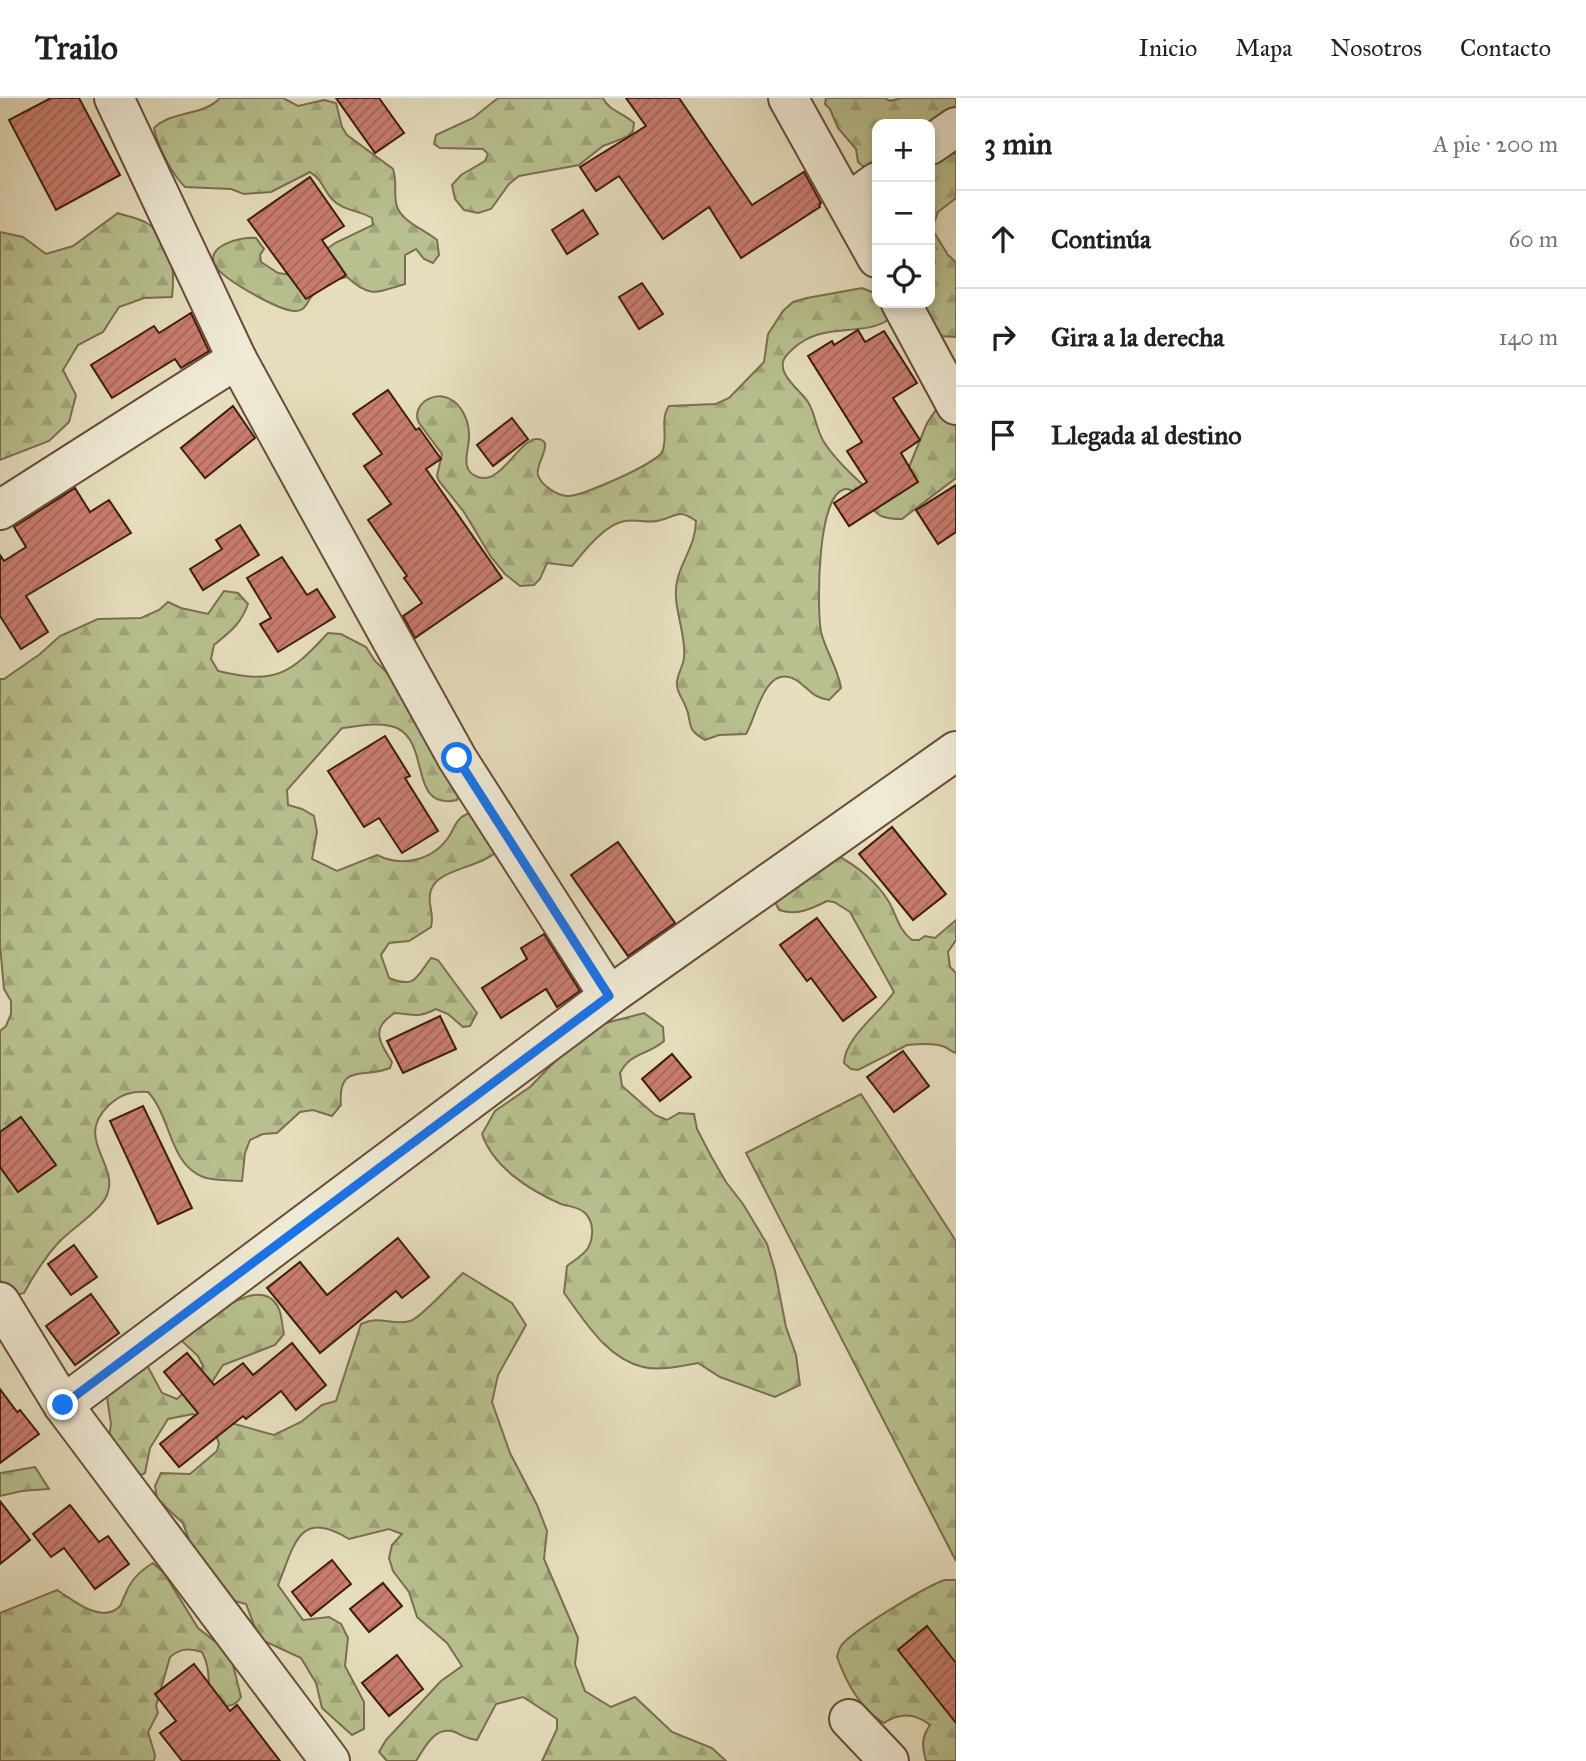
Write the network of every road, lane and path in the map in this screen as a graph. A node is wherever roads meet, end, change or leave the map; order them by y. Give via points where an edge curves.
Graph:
1 (114, 98) edge
2 (788, 98) edge
3 (956, 127) edge
4 (935, 142) edge
5 (863, 192) edge
6 (874, 245) edge
7 (904, 308) edge
8 (237, 359) junction
9 (956, 405) edge
10 (0, 510) edge
11 (956, 751) edge
12 (609, 996) junction
13 (0, 1302) edge
14 (63, 1405) junction
15 (849, 1719) dead end
16 (330, 1761) edge
17 (889, 1761) edge

1 - 8 street
2 - 5 street
3 - 4 street
5 - 6 street
7 - 9 street
8 - 10 street
8 - 12 street via 457,758
11 - 12 street
12 - 14 street
13 - 14 street
14 - 16 street
15 - 17 street

